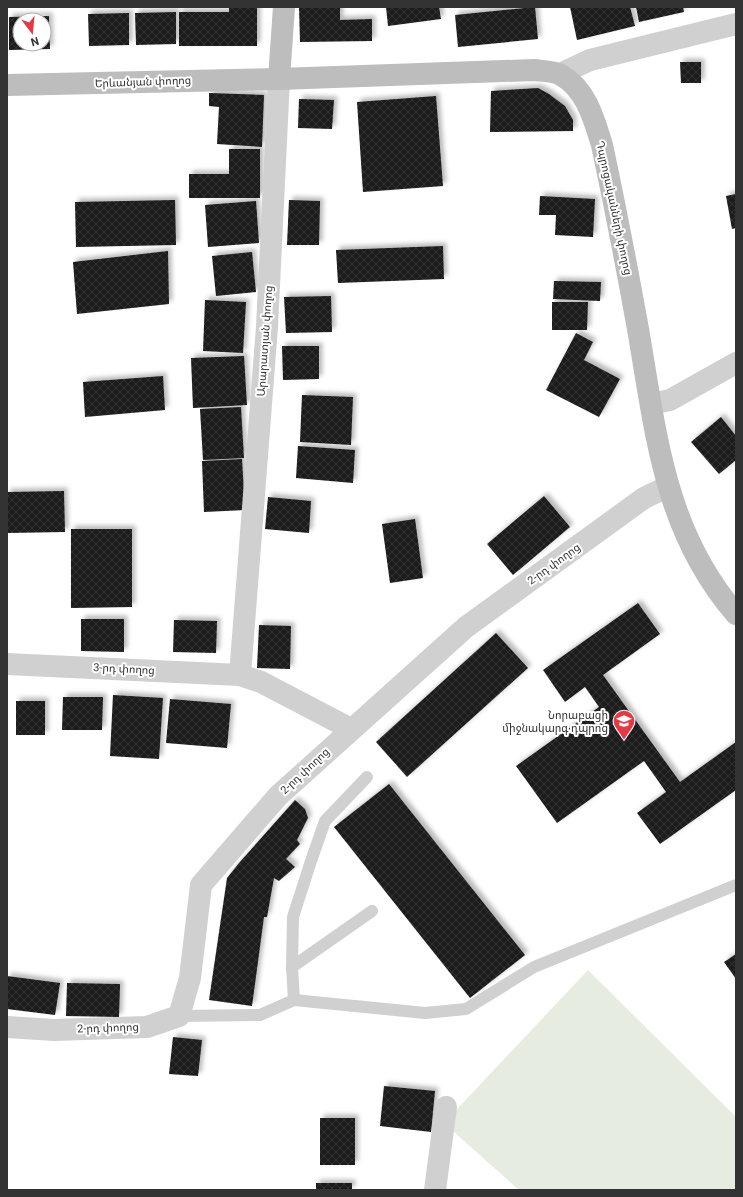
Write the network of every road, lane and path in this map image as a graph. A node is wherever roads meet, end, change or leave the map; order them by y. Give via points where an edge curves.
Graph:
1 (284, 7) edge
2 (736, 24) edge
3 (560, 74) junction
4 (279, 79) junction
5 (7, 85) edge
6 (736, 362) edge
7 (651, 404) junction
8 (667, 487) junction
9 (736, 614) edge
10 (7, 664) edge
11 (240, 675) junction
12 (351, 729) junction
13 (368, 777) dead end
14 (736, 885) edge
15 (372, 911) dead end
16 (292, 967) junction
17 (294, 1000) junction
18 (179, 1016) junction
19 (7, 1027) edge
20 (446, 1108) dead end
21 (435, 1190) edge

1 - 4 main road, Արարատյան փողոց
2 - 3 street via 590,60
3 - 4 main road via 534,70
3 - 7 main road, Դպրոցականների փողոց via 578,89 591,110 602,145 624,250
4 - 5 main road, Երևանյան փողոց
4 - 11 street, Արարատյան փողոց via 267,327
6 - 7 street via 670,400
7 - 8 main road, Դպրոցականների փողոց
8 - 9 main road, Դպրոցականների փողոց via 690,547 707,576
8 - 12 street, 2-րդ փողոց via 644,498 466,627
10 - 11 street, 3-րդ փողոց
11 - 12 street, 3-րդ փողոց via 260,682
12 - 18 street, 2-րդ փողոց via 278,796 201,885 190,978
13 - 16 lane via 325,821 293,917
14 - 17 lane via 534,967 466,1009 425,1013
15 - 16 lane
16 - 17 lane
17 - 18 lane via 260,1015
18 - 19 street, 2-րդ փողոց via 146,1027 54,1030
20 - 21 street

